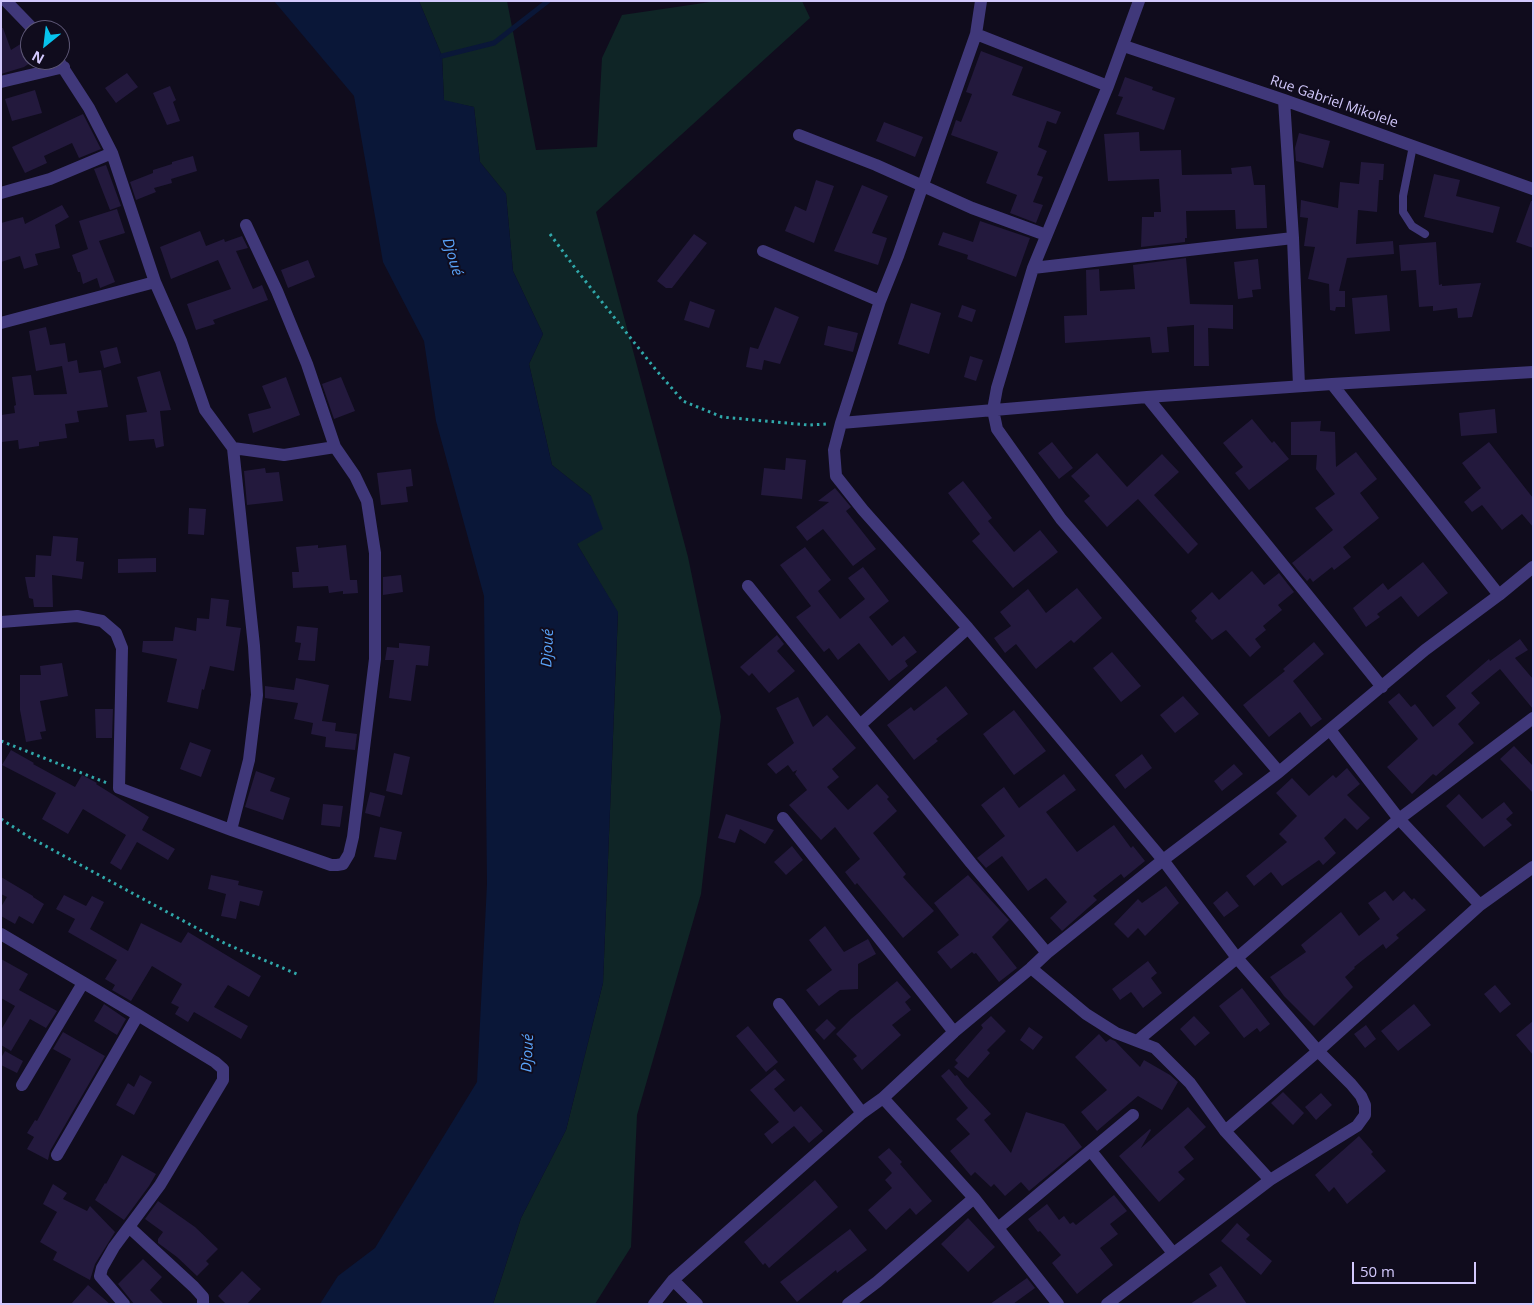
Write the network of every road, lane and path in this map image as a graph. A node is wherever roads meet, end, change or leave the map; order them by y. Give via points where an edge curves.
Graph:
1 (6, 1) edge
2 (981, 1) edge
3 (1139, 1) edge
4 (24, 20) edge
5 (976, 34) junction
6 (1124, 46) junction
7 (39, 70) edge
8 (65, 70) edge
9 (1, 82) edge
10 (1108, 86) junction
11 (1284, 100) junction
12 (799, 135) dead end
13 (1413, 146) junction
14 (112, 153) junction
15 (923, 185) junction
16 (1533, 189) edge
17 (1, 193) edge
18 (246, 225) dead end
19 (550, 234) dead end
20 (1425, 234) dead end
21 (1046, 235) junction
22 (1293, 238) junction
23 (763, 251) dead end
24 (1033, 268) junction
25 (155, 282) junction
26 (880, 301) junction
27 (1, 324) edge
28 (1533, 372) edge
29 (1332, 384) junction
30 (1299, 386) junction
31 (1147, 397) junction
32 (993, 410) junction
33 (841, 422) junction
34 (335, 447) junction
35 (233, 448) junction
36 (1533, 567) edge
37 (748, 586) dead end
38 (1499, 595) junction
39 (1, 622) edge
40 (968, 628) junction
41 (1382, 687) junction
42 (1533, 718) edge
43 (860, 725) junction
44 (1330, 730) junction
45 (1, 741) edge
46 (1279, 772) junction
47 (119, 788) junction
48 (783, 818) dead end
49 (1, 819) edge
50 (1399, 819) junction
51 (231, 830) junction
52 (1162, 860) junction
53 (1533, 867) edge
54 (1480, 905) junction
55 (1, 934) edge
56 (1047, 952) junction
57 (1237, 958) junction
58 (1031, 968) junction
59 (297, 974) dead end
60 (83, 983) junction
61 (780, 1004) dead end
62 (138, 1015) junction
63 (954, 1032) junction
64 (1136, 1041) junction
65 (1318, 1051) junction
66 (22, 1086) dead end
67 (883, 1098) junction
68 (862, 1114) junction
69 (1133, 1116) dead end
70 (1225, 1131) junction
71 (1091, 1151) junction
72 (57, 1155) dead end
73 (1270, 1180) junction
74 (974, 1198) junction
75 (129, 1227) junction
76 (998, 1228) junction
77 (1173, 1253) junction
78 (673, 1280) junction
79 (124, 1304) edge
80 (203, 1304) edge
81 (654, 1304) edge
82 (697, 1304) edge
83 (848, 1304) edge
84 (1058, 1304) edge
85 (1107, 1304) edge

1 - 4 street
2 - 5 street
3 - 6 street
5 - 10 street
5 - 15 street
6 - 10 street
6 - 11 street, Rue Gabriel Mikolele
7 - 9 street
8 - 14 street
10 - 21 street
11 - 13 street, Rue Gabriel Mikolele
11 - 22 street
12 - 15 street
13 - 16 street, Rue Gabriel Mikolele
13 - 20 lane via 1403,212 1412,226
14 - 17 street via 50,179
14 - 25 street
15 - 21 street via 972,208
15 - 26 street
18 - 34 street via 307,364
19 - 33 path via 682,400 722,417 808,425
21 - 24 street
22 - 24 street
22 - 30 street
23 - 26 street
24 - 32 street
25 - 27 street
25 - 35 street via 181,341 205,410
26 - 33 street
28 - 29 street
29 - 30 street
29 - 38 street
30 - 31 street
31 - 32 street
31 - 41 street
32 - 33 street
32 - 46 street via 997,429 1061,519
33 - 40 street via 834,450 836,476
34 - 35 street via 284,455
34 - 51 street via 355,476 366,501 375,553 375,659 349,854 343,864 331,864
35 - 51 street via 257,695 249,760
36 - 38 street
37 - 43 street
38 - 41 street via 1425,650
39 - 47 street via 77,616 102,621 116,633 122,648
40 - 43 street
40 - 52 street
41 - 44 street
42 - 50 street
43 - 56 street
44 - 46 street
44 - 50 street
45 - 47 path
46 - 52 street
47 - 51 street
48 - 63 street
49 - 59 path via 226,944
50 - 54 street
50 - 57 street
52 - 56 street
52 - 57 street
53 - 54 street
54 - 65 street
55 - 60 street
56 - 58 street
57 - 64 street
57 - 65 street
58 - 63 street
58 - 64 street via 1086,1014
60 - 62 street
60 - 66 street
61 - 68 street
62 - 72 street
62 - 75 street via 216,1062 223,1069 223,1080 160,1185
63 - 67 street
64 - 70 street via 1155,1048 1169,1060
65 - 70 street
65 - 73 street via 1361,1096 1365,1115 1357,1126
67 - 68 street
67 - 74 street
68 - 78 street
69 - 71 street
70 - 73 street
71 - 76 street
71 - 77 street
73 - 77 street
74 - 76 street
74 - 83 street
75 - 79 street via 100,1276
75 - 80 street via 194,1287 203,1297
76 - 84 street
77 - 85 street
78 - 81 street
78 - 82 street

